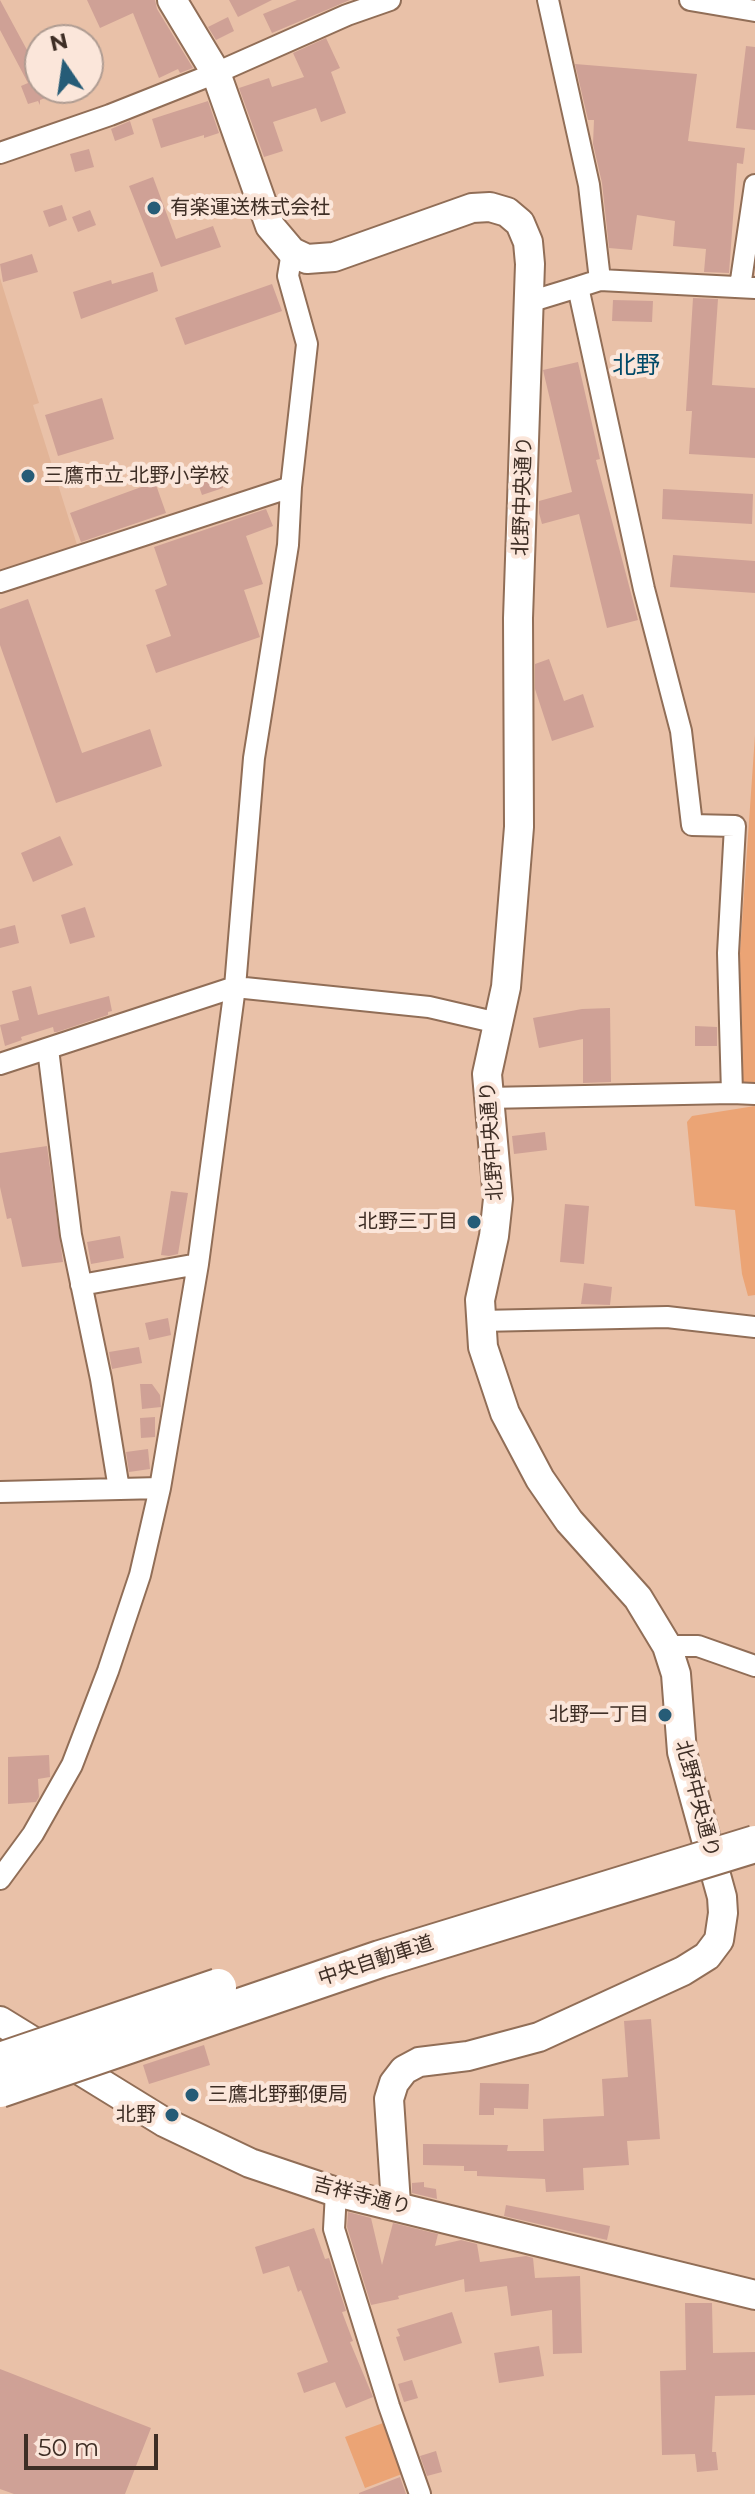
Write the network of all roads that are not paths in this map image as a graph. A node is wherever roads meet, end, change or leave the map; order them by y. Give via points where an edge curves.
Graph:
1 (172, 0) edge
2 (390, 0) edge
3 (548, 0) edge
4 (690, 0) edge
5 (356, 5) edge
6 (755, 11) edge
7 (216, 73) junction
8 (0, 153) edge
9 (755, 185) edge
10 (292, 252) junction
11 (600, 280) junction
12 (578, 287) junction
13 (747, 288) edge
14 (529, 302) junction
15 (291, 487) junction
16 (0, 582) edge
17 (235, 987) junction
18 (498, 1023) junction
19 (48, 1049) junction
20 (0, 1064) edge
21 (732, 1093) junction
22 (755, 1094) edge
23 (487, 1098) junction
24 (198, 1264) junction
25 (81, 1285) junction
26 (480, 1321) junction
27 (755, 1327) edge
28 (160, 1488) junction
29 (119, 1489) junction
30 (0, 1492) edge
31 (667, 1646) junction
32 (755, 1666) edge
33 (755, 1818) edge
34 (755, 1844) edge
35 (0, 1879) edge
36 (4, 2037) edge
37 (0, 2089) edge
38 (336, 2192) junction
39 (396, 2204) junction
40 (755, 2295) edge
41 (420, 2494) edge

1 - 7 street
2 - 5 street
3 - 11 street via 589,185
4 - 6 street
5 - 7 street
7 - 8 street
7 - 10 street via 270,226
9 - 13 street
10 - 14 street, 北野中央通り via 307,259 334,257 472,208 490,207 507,212 525,232
10 - 15 street via 288,276 307,344
11 - 12 street
11 - 13 street
12 - 14 street
12 - 21 street via 681,731 692,825 735,826 728,953
14 - 18 street, 北野中央通り via 518,618 519,827 506,987
15 - 16 street
15 - 17 street via 288,545 254,758
17 - 18 street via 429,1007
17 - 19 street
17 - 24 street
18 - 23 street, 北野中央通り
19 - 20 street
19 - 25 street
21 - 22 street
21 - 23 street
23 - 26 street, 北野中央通り via 498,1199
24 - 25 street
24 - 28 street
25 - 29 street
26 - 27 street via 667,1317
26 - 31 street, 北野中央通り via 496,1391 527,1457 569,1521 638,1598
28 - 29 street
28 - 35 street via 140,1575 72,1765
29 - 30 street
31 - 32 street via 698,1646
31 - 39 street, 北野中央通り via 676,1674 682,1752 722,1897 719,1940 707,1956 683,1971 554,2031 404,2070 389,2099
33 - 36 highway, 中央自動車道, bridge via 375,1934
34 - 37 highway, 中央自動車道, bridge via 380,1959
36 - 38 street, 吉祥寺通り via 225,2153
38 - 39 street, 吉祥寺通り
38 - 41 street via 334,2229
39 - 40 street, 吉祥寺通り

